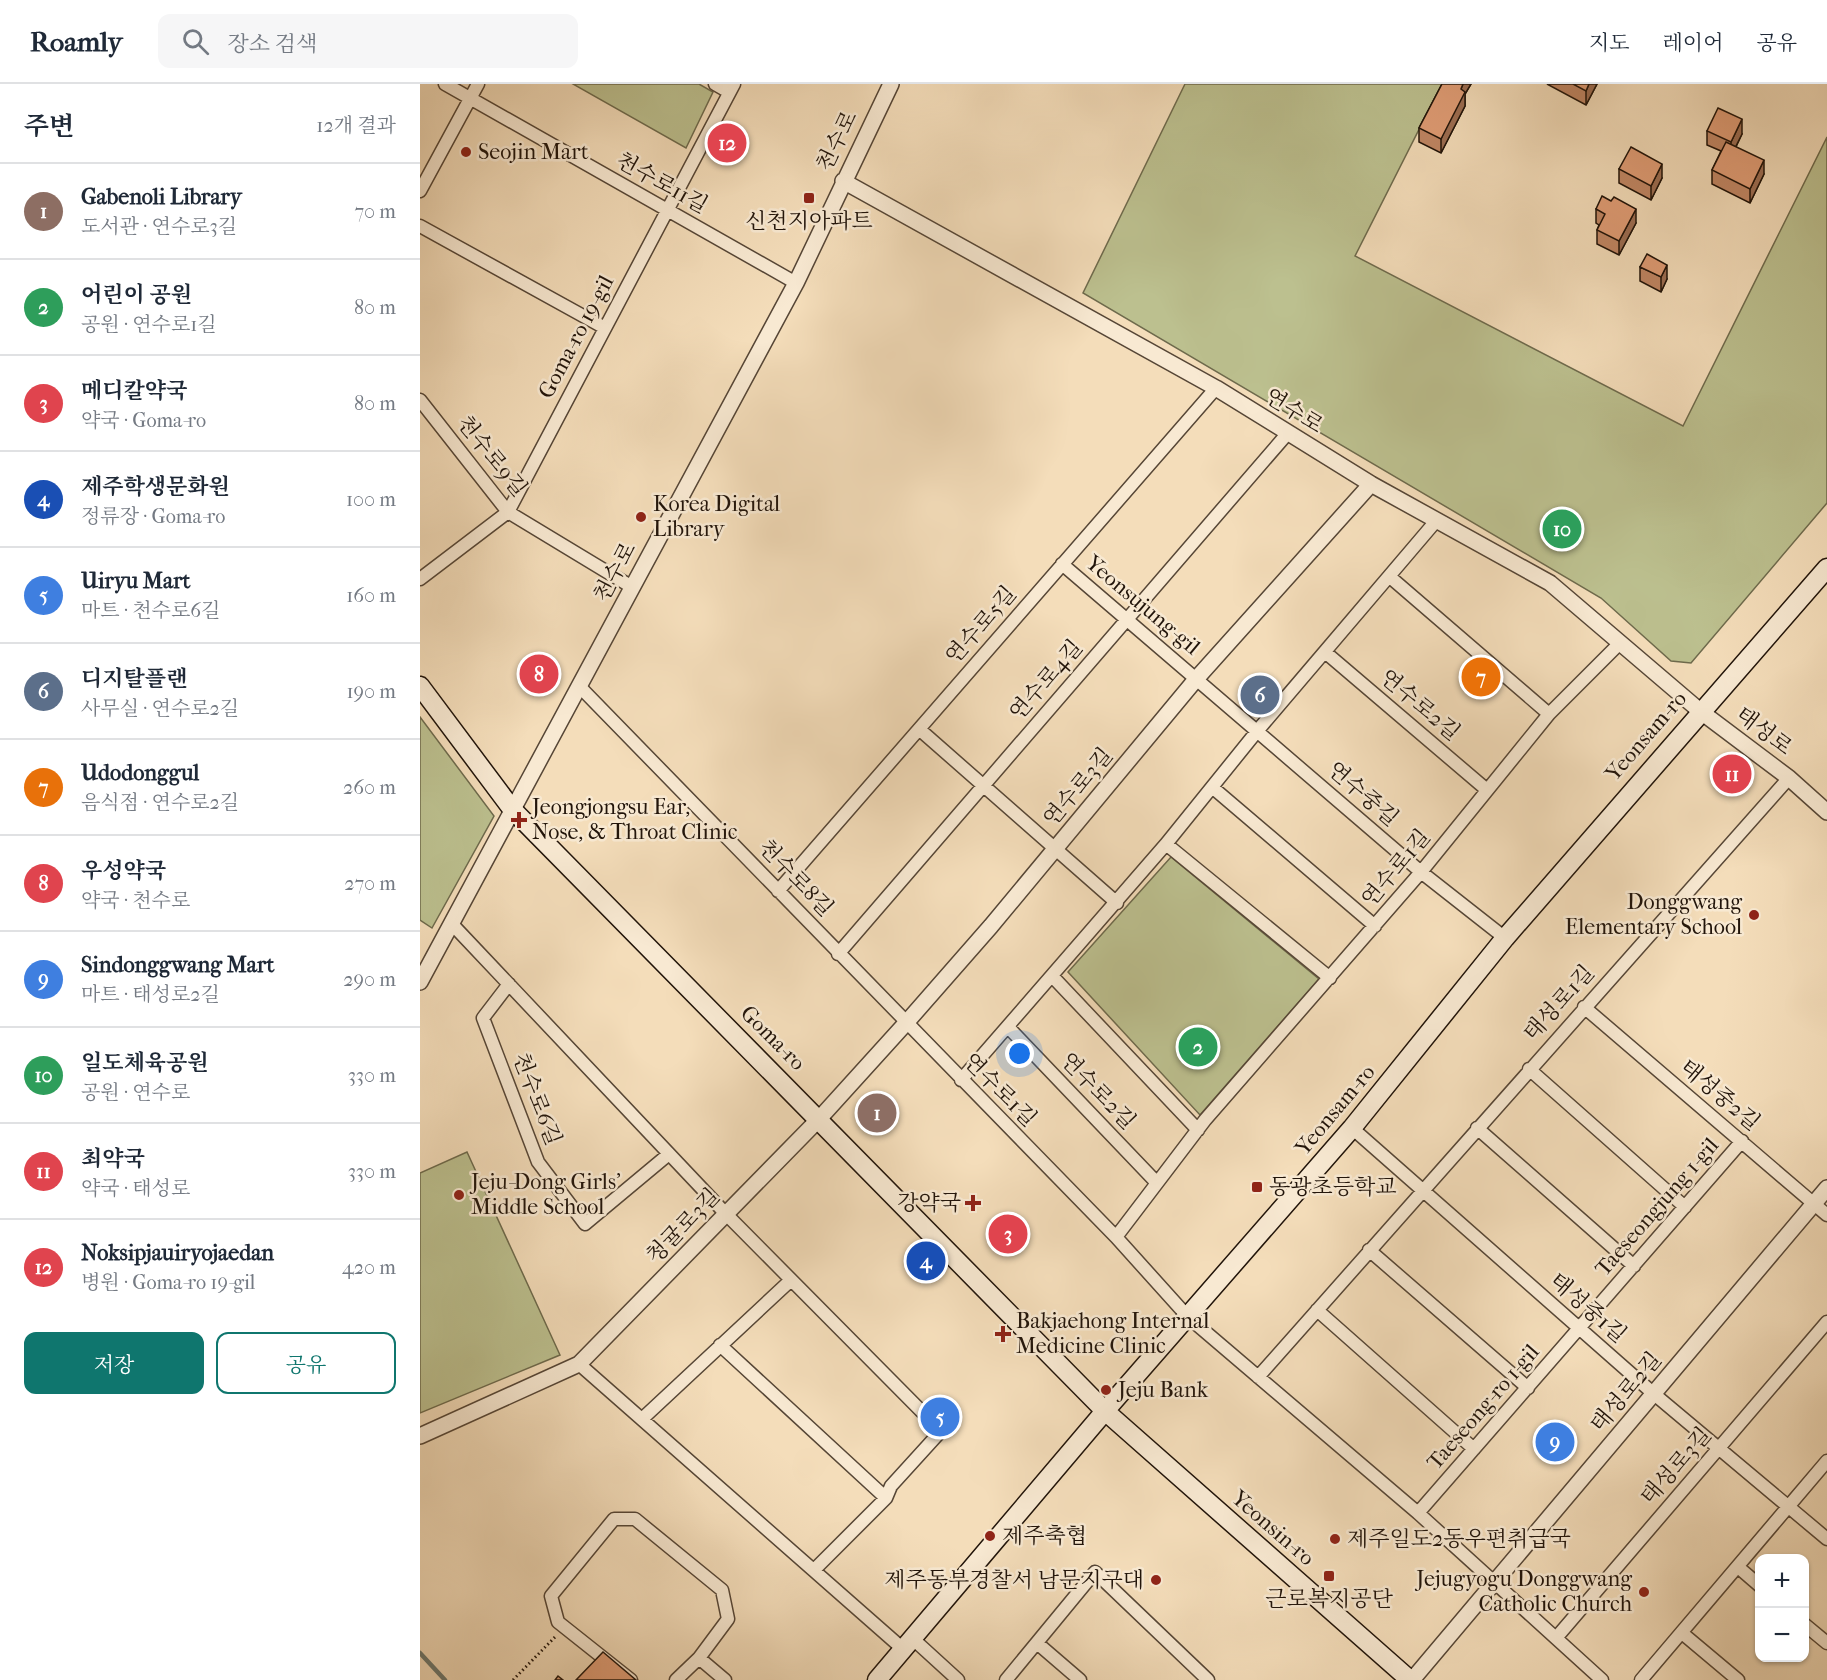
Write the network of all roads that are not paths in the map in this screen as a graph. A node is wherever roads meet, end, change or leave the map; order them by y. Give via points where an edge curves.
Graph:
1 (444, 84) edge
2 (478, 84) edge
3 (715, 84) edge
4 (891, 84) edge
5 (732, 88) edge
6 (470, 99) junction
7 (843, 181) junction
8 (420, 191) edge
9 (668, 210) junction
10 (420, 226) edge
11 (796, 283) junction
12 (605, 327) junction
13 (1216, 387) junction
14 (420, 400) edge
15 (1287, 434) junction
16 (1371, 484) junction
17 (508, 512) junction
18 (1436, 521) junction
19 (1062, 564) junction
20 (1827, 568) edge
21 (1390, 577) junction
22 (420, 579) edge
23 (632, 587) junction
24 (1127, 618) junction
25 (1620, 643) junction
26 (1325, 652) junction
27 (1197, 678) junction
28 (420, 686) edge
29 (579, 686) junction
30 (1700, 711) junction
31 (1549, 714) junction
32 (919, 729) junction
33 (1258, 730) junction
34 (1789, 778) junction
35 (984, 785) junction
36 (1212, 787) junction
37 (1487, 790) junction
38 (512, 809) junction
39 (1827, 812) edge
40 (1166, 844) junction
41 (1056, 848) junction
42 (1422, 872) junction
43 (778, 891) junction
44 (1117, 903) junction
45 (451, 923) junction
46 (1375, 926) junction
47 (1504, 938) junction
48 (838, 954) junction
49 (1053, 977) junction
50 (1330, 978) junction
51 (420, 982) edge
52 (509, 984) junction
53 (1584, 1007) junction
54 (906, 1023) junction
55 (1008, 1027) junction
56 (1529, 1069) junction
57 (961, 1080) junction
58 (819, 1119) junction
59 (1352, 1128) junction
60 (1477, 1128) junction
61 (1198, 1130) junction
62 (1742, 1141) junction
63 (669, 1154) junction
64 (1157, 1183) junction
65 (1827, 1188) edge
66 (1422, 1190) junction
67 (1813, 1204) junction
68 (1685, 1207) junction
69 (726, 1214) junction
70 (1827, 1215) edge
71 (1116, 1237) junction
72 (1369, 1250) junction
73 (1634, 1266) junction
74 (791, 1280) junction
75 (1317, 1310) junction
76 (1188, 1317) junction
77 (1827, 1322) edge
78 (1580, 1328) junction
79 (720, 1346) junction
80 (579, 1364) junction
81 (1258, 1377) junction
82 (1528, 1388) junction
83 (1654, 1394) junction
84 (1105, 1411) junction
85 (642, 1419) junction
86 (420, 1436) edge
87 (1719, 1448) junction
88 (1474, 1449) junction
89 (1827, 1461) edge
90 (886, 1498) junction
91 (1789, 1507) junction
92 (1418, 1513) junction
93 (1827, 1539) edge
94 (1738, 1567) junction
95 (815, 1569) junction
96 (1496, 1582) junction
97 (1755, 1582) edge
98 (1809, 1628) edge
99 (1682, 1633) junction
100 (1556, 1638) junction
101 (908, 1643) junction
102 (1037, 1643) junction
103 (1827, 1643) edge
104 (699, 1658) junction
105 (630, 1680) edge
106 (676, 1680) edge
107 (726, 1680) edge
108 (877, 1680) edge
109 (958, 1680) edge
110 (1006, 1680) edge
111 (1080, 1680) edge
112 (1208, 1680) edge
113 (1411, 1680) edge
114 (1602, 1680) edge
115 (1641, 1680) edge
116 (1738, 1680) edge

1 - 6 street, 천수로11길
2 - 6 street
3 - 5 street
4 - 7 street, 천수로
5 - 9 street, Goma-ro 19-gil
6 - 8 street
6 - 9 street, 천수로11길
7 - 11 street, 천수로
7 - 13 street, 연수로
9 - 11 street, 천수로11길
9 - 12 street, Goma-ro 19-gil
10 - 12 street
11 - 23 street, 천수로
12 - 17 street, Goma-ro 19-gil
13 - 15 street, 연수로
13 - 19 street, 연수로5길
14 - 17 street, 천수로9길
15 - 16 street, 연수로
15 - 24 street, 연수로4길
16 - 18 street, 연수로
16 - 27 street, 연수로3길
17 - 22 street, Goma-ro 19-gil
17 - 23 street, 천수로9길
18 - 21 street
18 - 25 street, 연수로 via 1550,583
19 - 24 street, Yeonsujung-gil
19 - 32 street, 연수로5길
20 - 30 main road, Yeonsam-ro
21 - 26 street
21 - 31 street
23 - 29 street, 천수로
24 - 27 street, Yeonsujung-gil
24 - 35 street, 연수로4길
25 - 30 street, 연수로
25 - 31 street, 연수로1길
26 - 33 street
26 - 37 street, 연수로2길
27 - 33 street, 연수중길
27 - 41 street, 연수로3길
28 - 38 main road, Goma-ro
29 - 38 street, 천수로
29 - 43 street, 천수로8길
30 - 34 street, 태성로
30 - 47 main road, Yeonsam-ro
31 - 37 street, 연수로1길
32 - 35 street
32 - 43 street, 연수로5길
33 - 36 street
33 - 42 street, 연수중길
34 - 39 street, 태성로
34 - 53 street, 태성로1길
35 - 41 street
35 - 48 street, 연수로4길
36 - 40 street
36 - 46 street
37 - 42 street, 연수로1길
38 - 45 street, 천수로
38 - 58 main road, Goma-ro
40 - 44 street
40 - 50 street
41 - 44 street
41 - 54 street, 연수로3길
42 - 46 street, 연수로1길
42 - 47 street, 연수중길
43 - 48 street, 천수로8길
44 - 49 street
45 - 51 street, 천수로
45 - 52 street, 천수로6길
46 - 50 street, 연수로1길
47 - 59 main road, Yeonsam-ro
48 - 54 street, 천수로8길
49 - 55 street
49 - 61 street, 연수로2길
50 - 61 street, 연수로1길
52 - 63 street, 천수로6길
52 - 63 street, 천수로6길 via 483,1018 538,1162 585,1224
53 - 56 street, 태성로1길
53 - 62 street, 태성중2길
54 - 57 street, 연수로1길
54 - 58 street, 연수로3길
55 - 57 street
55 - 64 street, 연수로2길
56 - 60 street, 태성로1길
56 - 68 street, 태성로1길
57 - 71 street, 연수로1길
58 - 69 street, 청귤로3길
58 - 84 main road, Goma-ro
59 - 66 street, 태성중1길
59 - 76 main road, Yeonsam-ro
60 - 66 street, 태성로1길
60 - 73 street
61 - 64 street, 연수로1길
62 - 67 street, 태성중2길
62 - 68 street, Taeseongjung 1-gil
63 - 69 street, 천수로6길
64 - 71 street, 연수로1길
65 - 67 street, 태성로2길
66 - 72 street, 태성로1길
66 - 78 street, 태성중1길
67 - 70 street, 태성중2길
67 - 83 street, 태성로2길
68 - 73 street, Taeseongjung 1-gil
69 - 74 street, 천수로6길
69 - 80 street, 청귤로3길
71 - 76 street, 연수로1길
72 - 75 street, 태성로1길
72 - 82 street
73 - 78 street, Taeseongjung 1-gil
74 - 79 street
74 - 90 street, 천수로6길 via 940,1431 891,1486
75 - 81 street, 태성로1길
75 - 88 street
76 - 81 street
76 - 84 main road, Yeonsam-ro
77 - 87 street, 태성로3길
78 - 82 street, Taeseong-ro 1-gil
78 - 83 street, 태성중1길
79 - 85 street
79 - 90 street
80 - 85 street
80 - 86 street, 청귤로3길
81 - 92 street
82 - 88 street, Taeseong-ro 1-gil
83 - 87 street, 태성중1길
83 - 96 street, 태성로2길
84 - 101 main road, Yeonsam-ro
84 - 113 main road, Yeonsin-ro
85 - 95 street
87 - 91 street, 태성중1길
87 - 100 street, 태성로3길
88 - 92 street, Taeseong-ro 1-gil
89 - 91 street
90 - 95 street, 천수로6길
91 - 93 street, 태성중1길
91 - 94 street
92 - 96 street
94 - 97 street
94 - 99 street
95 - 101 street
96 - 100 street
96 - 113 street, 태성로2길
98 - 103 street
99 - 115 street
99 - 116 street
100 - 114 street
101 - 108 main road, Yeonsam-ro
101 - 109 street
102 - 110 street
102 - 111 street
102 - 112 street via 1095,1572
104 - 105 street via 728,1619 722,1590 635,1520 614,1519 551,1596 558,1622
104 - 106 street
104 - 107 street

